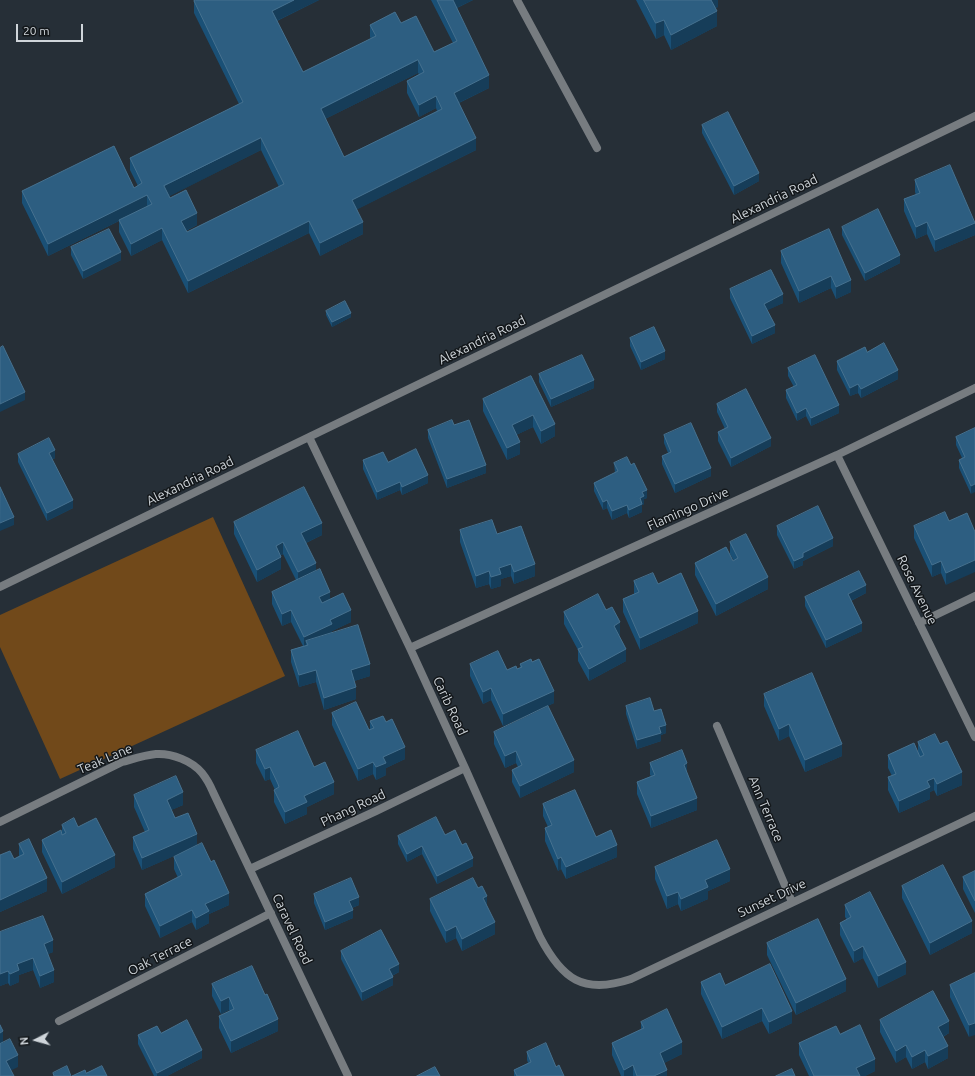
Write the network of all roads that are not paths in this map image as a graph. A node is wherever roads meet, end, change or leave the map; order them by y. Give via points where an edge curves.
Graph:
1 (517, 0) edge
2 (975, 116) edge
3 (597, 148) dead end
4 (975, 388) edge
5 (309, 437) junction
6 (837, 454) junction
7 (0, 587) edge
8 (975, 596) edge
9 (919, 623) junction
10 (410, 648) junction
11 (717, 726) dead end
12 (975, 737) edge
13 (465, 768) junction
14 (213, 792) joint
15 (975, 816) edge
16 (0, 822) edge
17 (250, 869) junction
18 (792, 902) junction
19 (271, 913) junction
20 (575, 980) joint
21 (59, 1021) dead end
22 (348, 1076) edge

1 - 3 street
2 - 5 street, Alexandria Road
4 - 6 street, Flamingo Drive
5 - 7 street, Alexandria Road
5 - 10 street, Carib Road
6 - 9 street, Rose Avenue
6 - 10 street, Flamingo Drive
8 - 9 street
9 - 12 street, Rose Avenue
10 - 13 street, Carib Road
11 - 18 street, Ann Terrace
13 - 17 street, Phang Road
13 - 20 street, Carib Road via 540,936 559,966
14 - 16 street, Teak Lane via 202,772 188,762 174,756 157,754 122,762
14 - 17 street, Caravel Road
15 - 18 street, Sunset Drive
17 - 19 street, Caravel Road
18 - 20 street, Sunset Drive via 631,979 600,986
19 - 21 street, Oak Terrace
19 - 22 street, Caravel Road

